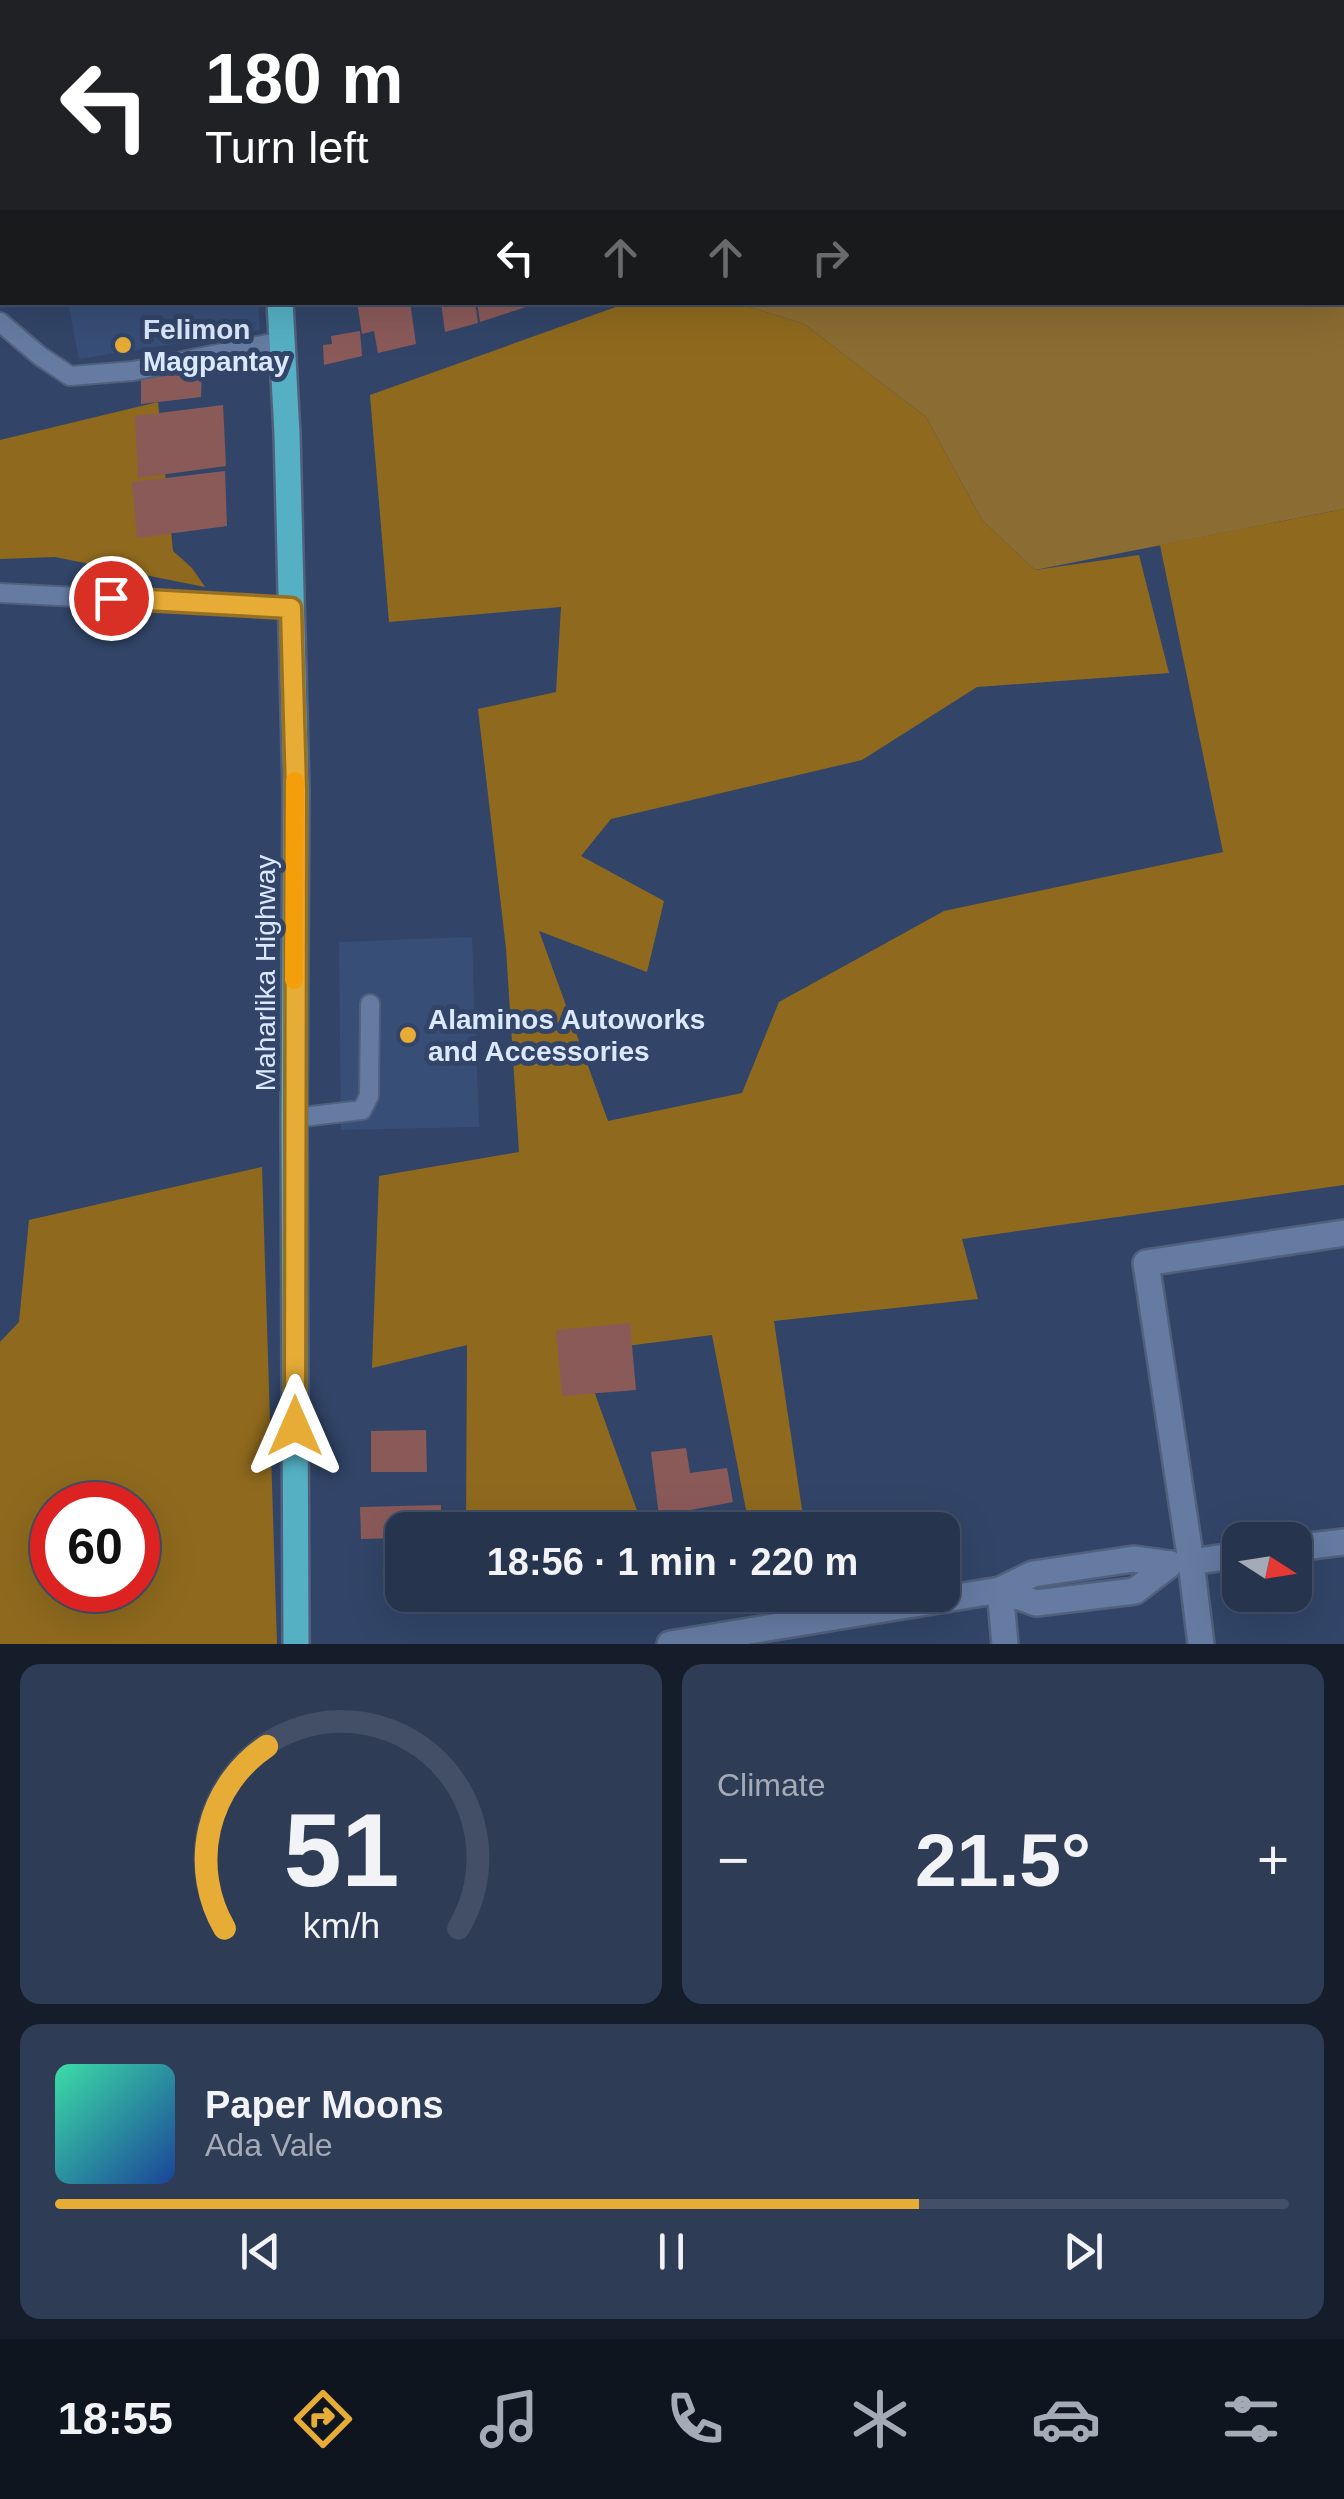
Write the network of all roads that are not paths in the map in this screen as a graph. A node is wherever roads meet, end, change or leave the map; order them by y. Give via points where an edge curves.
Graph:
1 (280, 305) edge
2 (0, 322) edge
3 (282, 341) junction
4 (0, 593) edge
5 (291, 608) junction
6 (370, 1004) dead end
7 (294, 1118) junction
8 (1344, 1233) edge
9 (1344, 1542) edge
10 (1312, 1546) edge
11 (1222, 1557) edge
12 (1181, 1563) junction
13 (1000, 1590) junction
14 (296, 1644) edge
15 (670, 1644) edge
16 (1005, 1644) edge
17 (1201, 1644) edge

1 - 3 main road, Maharlika Highway
2 - 3 lane via 70,376 132,371
3 - 5 main road, Maharlika Highway
4 - 5 lane
5 - 7 main road, Maharlika Highway
6 - 7 lane via 369,1096 362,1110
7 - 14 main road, Maharlika Highway
8 - 12 street via 1146,1263
9 - 10 street
11 - 12 street
12 - 13 street via 1134,1559 1033,1574
12 - 17 street
13 - 15 street
13 - 16 street

